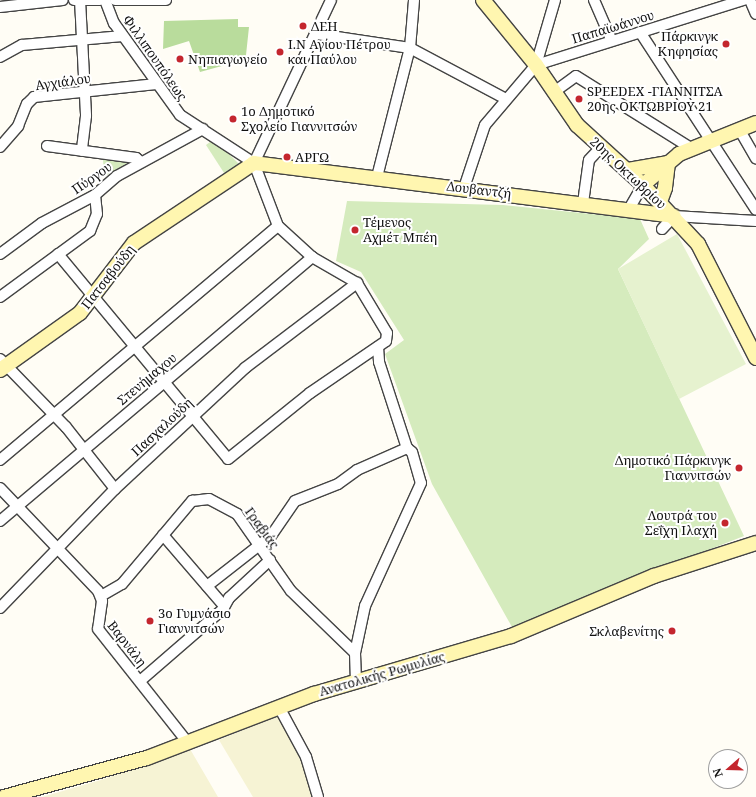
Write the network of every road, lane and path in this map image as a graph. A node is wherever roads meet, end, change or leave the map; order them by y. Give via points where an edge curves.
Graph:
1 (63, 0) edge
2 (78, 0) edge
3 (100, 0) edge
4 (106, 0) edge
5 (115, 0) edge
6 (166, 0) edge
7 (331, 0) edge
8 (414, 0) edge
9 (483, 0) edge
10 (555, 0) edge
11 (594, 0) edge
12 (744, 0) edge
13 (750, 0) edge
14 (0, 7) edge
15 (756, 14) edge
16 (640, 32) junction
17 (317, 34) junction
18 (122, 36) junction
19 (83, 39) junction
20 (611, 39) junction
21 (410, 48) junction
22 (0, 57) edge
23 (536, 65) junction
24 (156, 84) junction
25 (85, 92) junction
26 (554, 92) junction
27 (506, 99) junction
28 (756, 124) edge
29 (203, 129) junction
30 (739, 129) junction
31 (713, 139) junction
32 (48, 146) dead end
33 (0, 147) edge
34 (600, 147) junction
35 (691, 148) junction
36 (82, 151) junction
37 (756, 158) edge
38 (141, 162) junction
39 (668, 163) junction
40 (254, 164) junction
41 (628, 170) junction
42 (377, 177) junction
43 (643, 185) junction
44 (464, 188) junction
45 (96, 195) junction
46 (660, 202) junction
47 (583, 203) junction
48 (628, 209) junction
49 (756, 210) edge
50 (674, 216) junction
51 (756, 221) edge
52 (278, 226) junction
53 (662, 229) dead end
54 (0, 254) edge
55 (58, 254) junction
56 (312, 257) junction
57 (357, 283) junction
58 (0, 297) edge
59 (94, 299) junction
60 (134, 345) junction
61 (378, 347) junction
62 (756, 358) edge
63 (2, 365) edge
64 (164, 381) junction
65 (51, 416) junction
66 (193, 416) junction
67 (407, 448) junction
68 (84, 450) junction
69 (0, 460) edge
70 (0, 488) edge
71 (115, 489) junction
72 (17, 507) junction
73 (0, 522) edge
74 (163, 535) junction
75 (756, 543) edge
76 (258, 544) junction
77 (54, 549) junction
78 (270, 560) junction
79 (207, 586) junction
80 (101, 596) junction
81 (224, 606) junction
82 (0, 608) edge
83 (355, 653) junction
84 (356, 680) junction
85 (140, 681) junction
86 (280, 707) junction
87 (188, 743) junction
88 (4, 797) edge
89 (318, 797) edge

1 - 14 street
2 - 3 street
2 - 19 street
4 - 18 street, Φιλλιπουπόλεως
5 - 6 street
7 - 17 street
8 - 21 street
9 - 23 street, 20ης Οκτωβρίου
10 - 23 street
11 - 20 street
12 - 16 street, Παπαϊωάννου
13 - 15 street
16 - 20 street, Παπαϊωάννου
16 - 31 street
17 - 21 street
17 - 40 street
18 - 19 street
18 - 24 street, Φιλλιπουπόλεως
19 - 22 street via 22,46
19 - 25 street
20 - 23 street, Παπαϊωάννου
21 - 27 street
21 - 42 street
23 - 26 street, 20ης Οκτωβρίου
23 - 27 street
24 - 25 street, Αγχιάλου
24 - 29 street, Φιλλιπουπόλεως via 180,115
25 - 33 street, Αγχιάλου via 31,99 18,126
25 - 36 street
26 - 34 street, 20ης Οκτωβρίου via 577,125
26 - 35 street via 576,76
27 - 44 street via 485,125
28 - 30 street
29 - 38 street, Πύργου
29 - 40 street, Φιλλιπουπόλεως
30 - 31 street
30 - 37 street
31 - 35 street
31 - 49 street
32 - 36 street
34 - 41 street, 20ης Οκτωβρίου
34 - 47 street via 589,160
35 - 39 street
36 - 38 street via 136,158
38 - 45 street, Πύργου
39 - 41 street
39 - 43 street
39 - 46 street via 666,188
40 - 42 street, Δουβαντζή
40 - 52 street
40 - 59 street, Πατσαβούδη via 134,243
41 - 43 street, 20ης Οκτωβρίου
42 - 44 street, Δουβαντζή
43 - 46 street, 20ης Οκτωβρίου
43 - 48 street
44 - 47 street, Δουβαντζή
45 - 54 street, Πύργου via 42,223
45 - 55 street via 96,214 92,228
46 - 50 street, 20ης Οκτωβρίου
47 - 48 street, Δουβαντζή
48 - 50 street, Δουβαντζή
50 - 51 street
50 - 53 street
50 - 62 street, 20ης Οκτωβρίου via 705,256
52 - 56 street
52 - 60 street
55 - 58 street
55 - 59 street
56 - 57 street
56 - 64 street, Στενήμαχου
57 - 61 street via 388,337
57 - 66 street, Πασχαλούδη via 251,362
59 - 60 street
59 - 63 street, Πατσαβούδη via 80,313
60 - 64 street
60 - 65 street
61 - 66 street via 310,393 228,459
61 - 67 street via 379,362
63 - 65 street
64 - 66 street
64 - 68 street, Στενήμαχου
65 - 68 street
65 - 69 street
66 - 71 street, Πασχαλούδη
67 - 76 street via 357,470 338,484 296,501 274,532
67 - 83 street via 412,452 421,483 365,606
68 - 71 street
68 - 72 street, Στενήμαχου
70 - 72 street
71 - 77 street, Πασχαλούδη
72 - 73 street, Στενήμαχου
72 - 77 street
74 - 76 street, Γραβιάς via 187,505 202,498 232,509
74 - 79 street
74 - 80 street, Γραβιάς via 122,584
75 - 84 street, Ανατολικής Ρωμυλίας via 654,576 504,638
76 - 78 street, Γραβιάς
76 - 79 street
77 - 80 street
77 - 82 street, Πασχαλούδη
78 - 81 street
78 - 83 street, Γραβιάς via 295,596
79 - 81 street
80 - 85 street, Βαρνάλη via 97,626
81 - 85 street
83 - 84 street
84 - 86 street, Ανατολικής Ρωμυλίας
85 - 87 street, Βαρνάλη
86 - 87 street, Ανατολικής Ρωμυλίας
86 - 89 street via 306,757
87 - 88 street, Ανατολικής Ρωμυλίας

